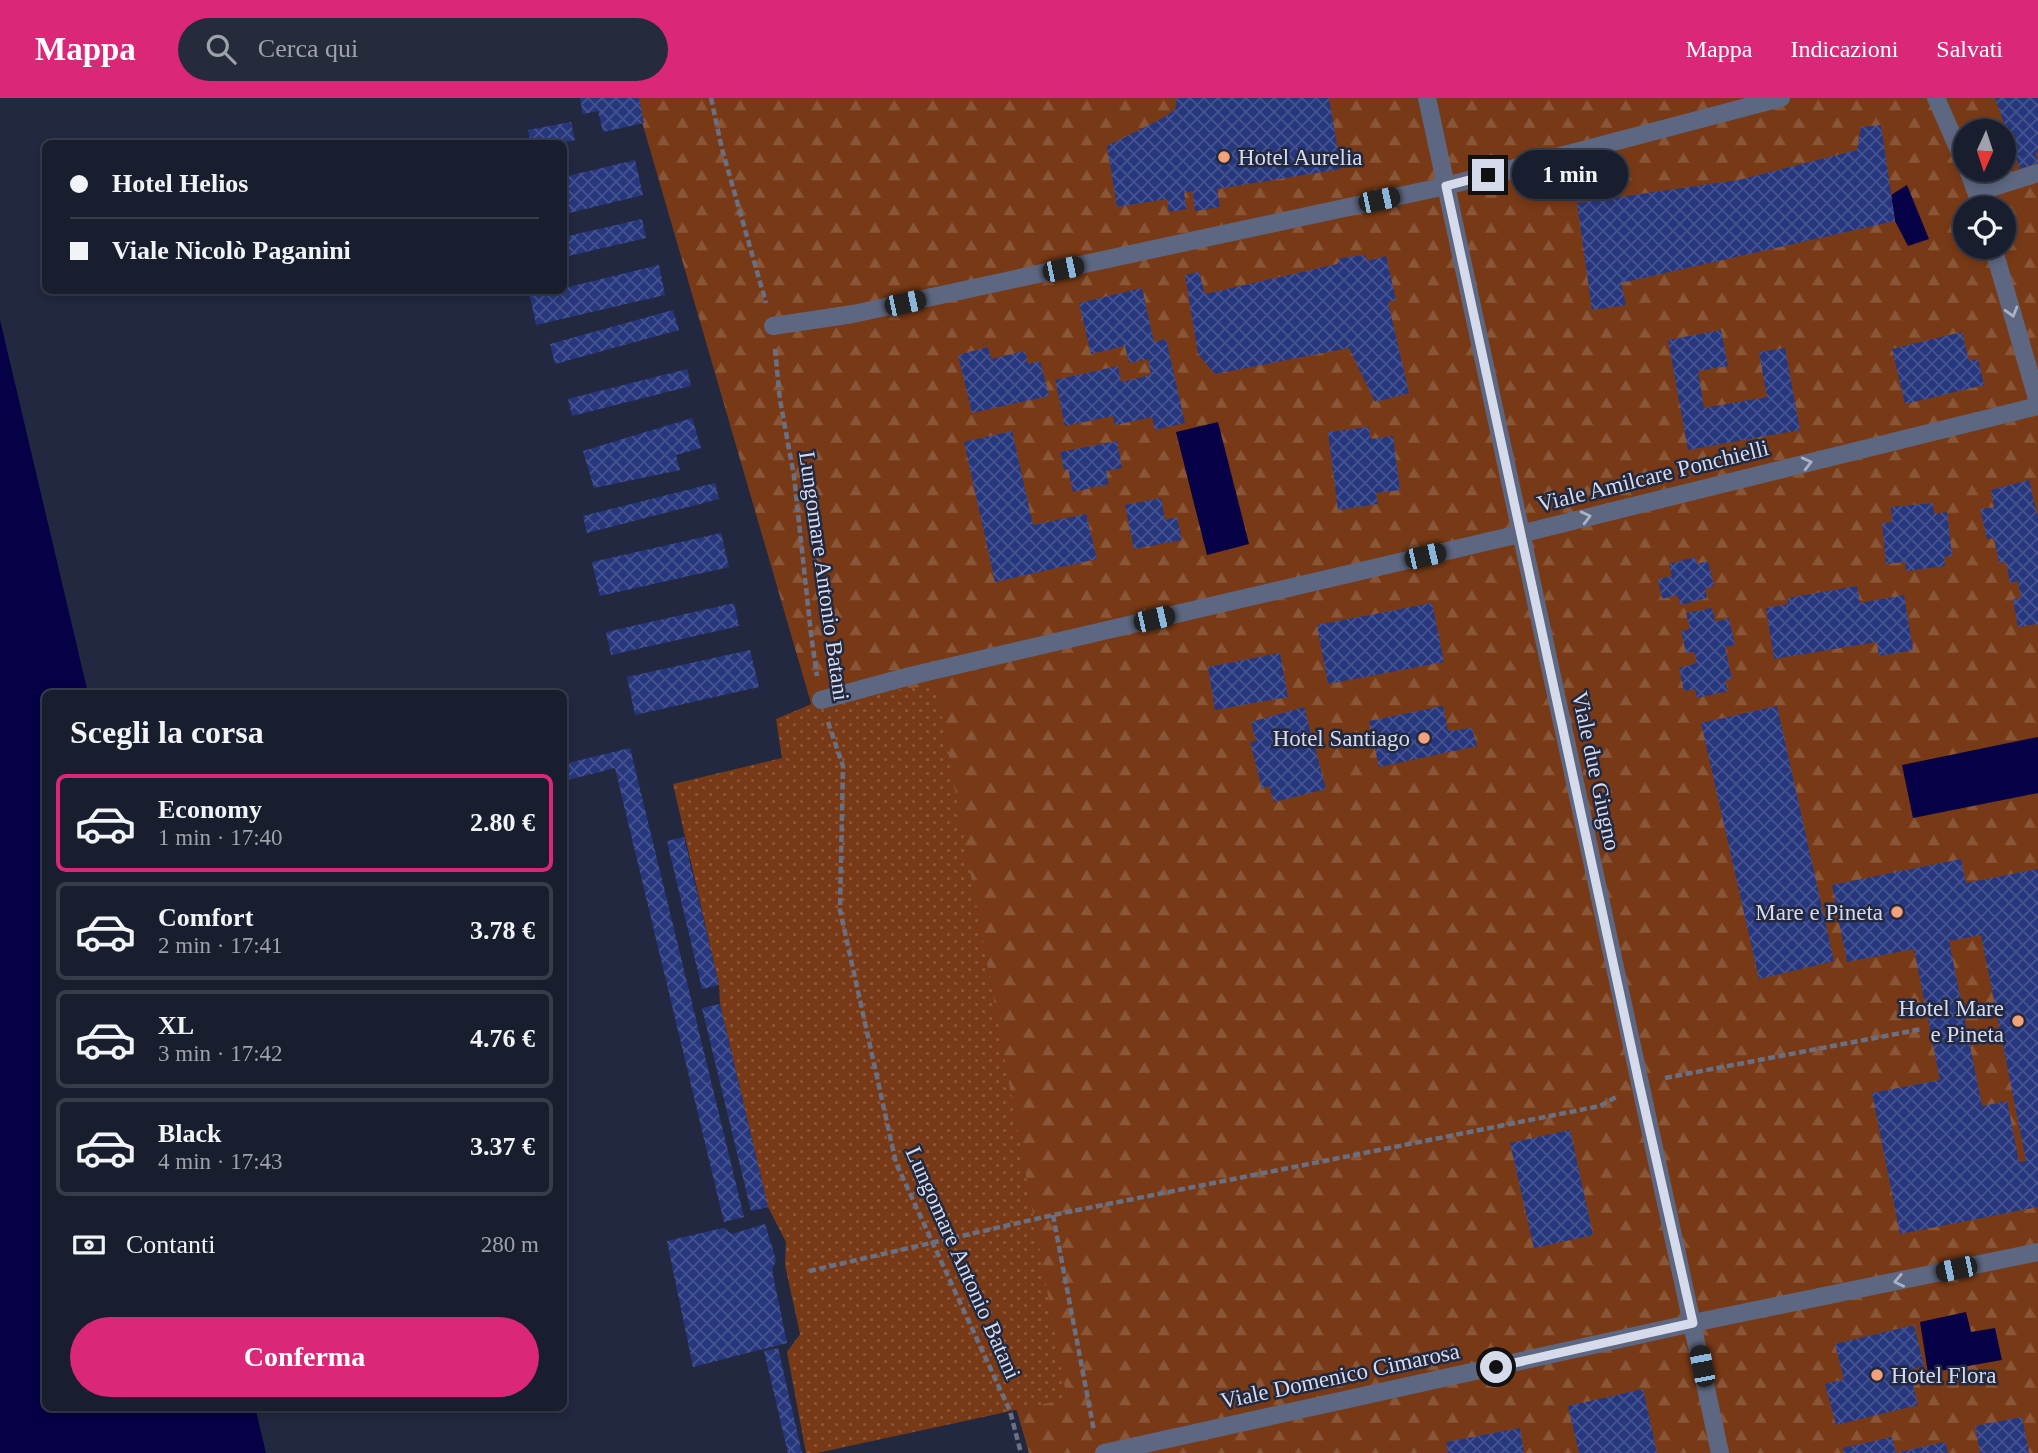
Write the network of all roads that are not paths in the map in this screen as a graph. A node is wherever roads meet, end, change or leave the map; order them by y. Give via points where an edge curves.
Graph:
1 (1427, 98) edge
2 (1781, 98) edge
3 (1936, 98) edge
4 (1953, 137) edge
5 (2038, 173) edge
6 (1446, 186) junction
7 (1989, 196) edge
8 (1996, 259) edge
9 (773, 326) road end
10 (2038, 404) edge
11 (1520, 534) junction
12 (821, 700) road end
13 (2038, 1252) edge
14 (1693, 1323) junction
15 (1100, 1446) edge
16 (1720, 1453) edge

1 - 6 street, Viale due Giugno
2 - 6 street
3 - 4 street
5 - 7 street
6 - 9 street via 853,314
6 - 11 street, Viale due Giugno
8 -> 10 street
11 -> 10 street, Viale Amilcare Ponchielli
11 - 12 street, Viale Amilcare Ponchielli
11 - 14 street, Viale due Giugno
13 -> 14 street, Viale Domenico Cimarosa
14 - 15 street, Viale Domenico Cimarosa
14 - 16 street, Viale due Giugno

